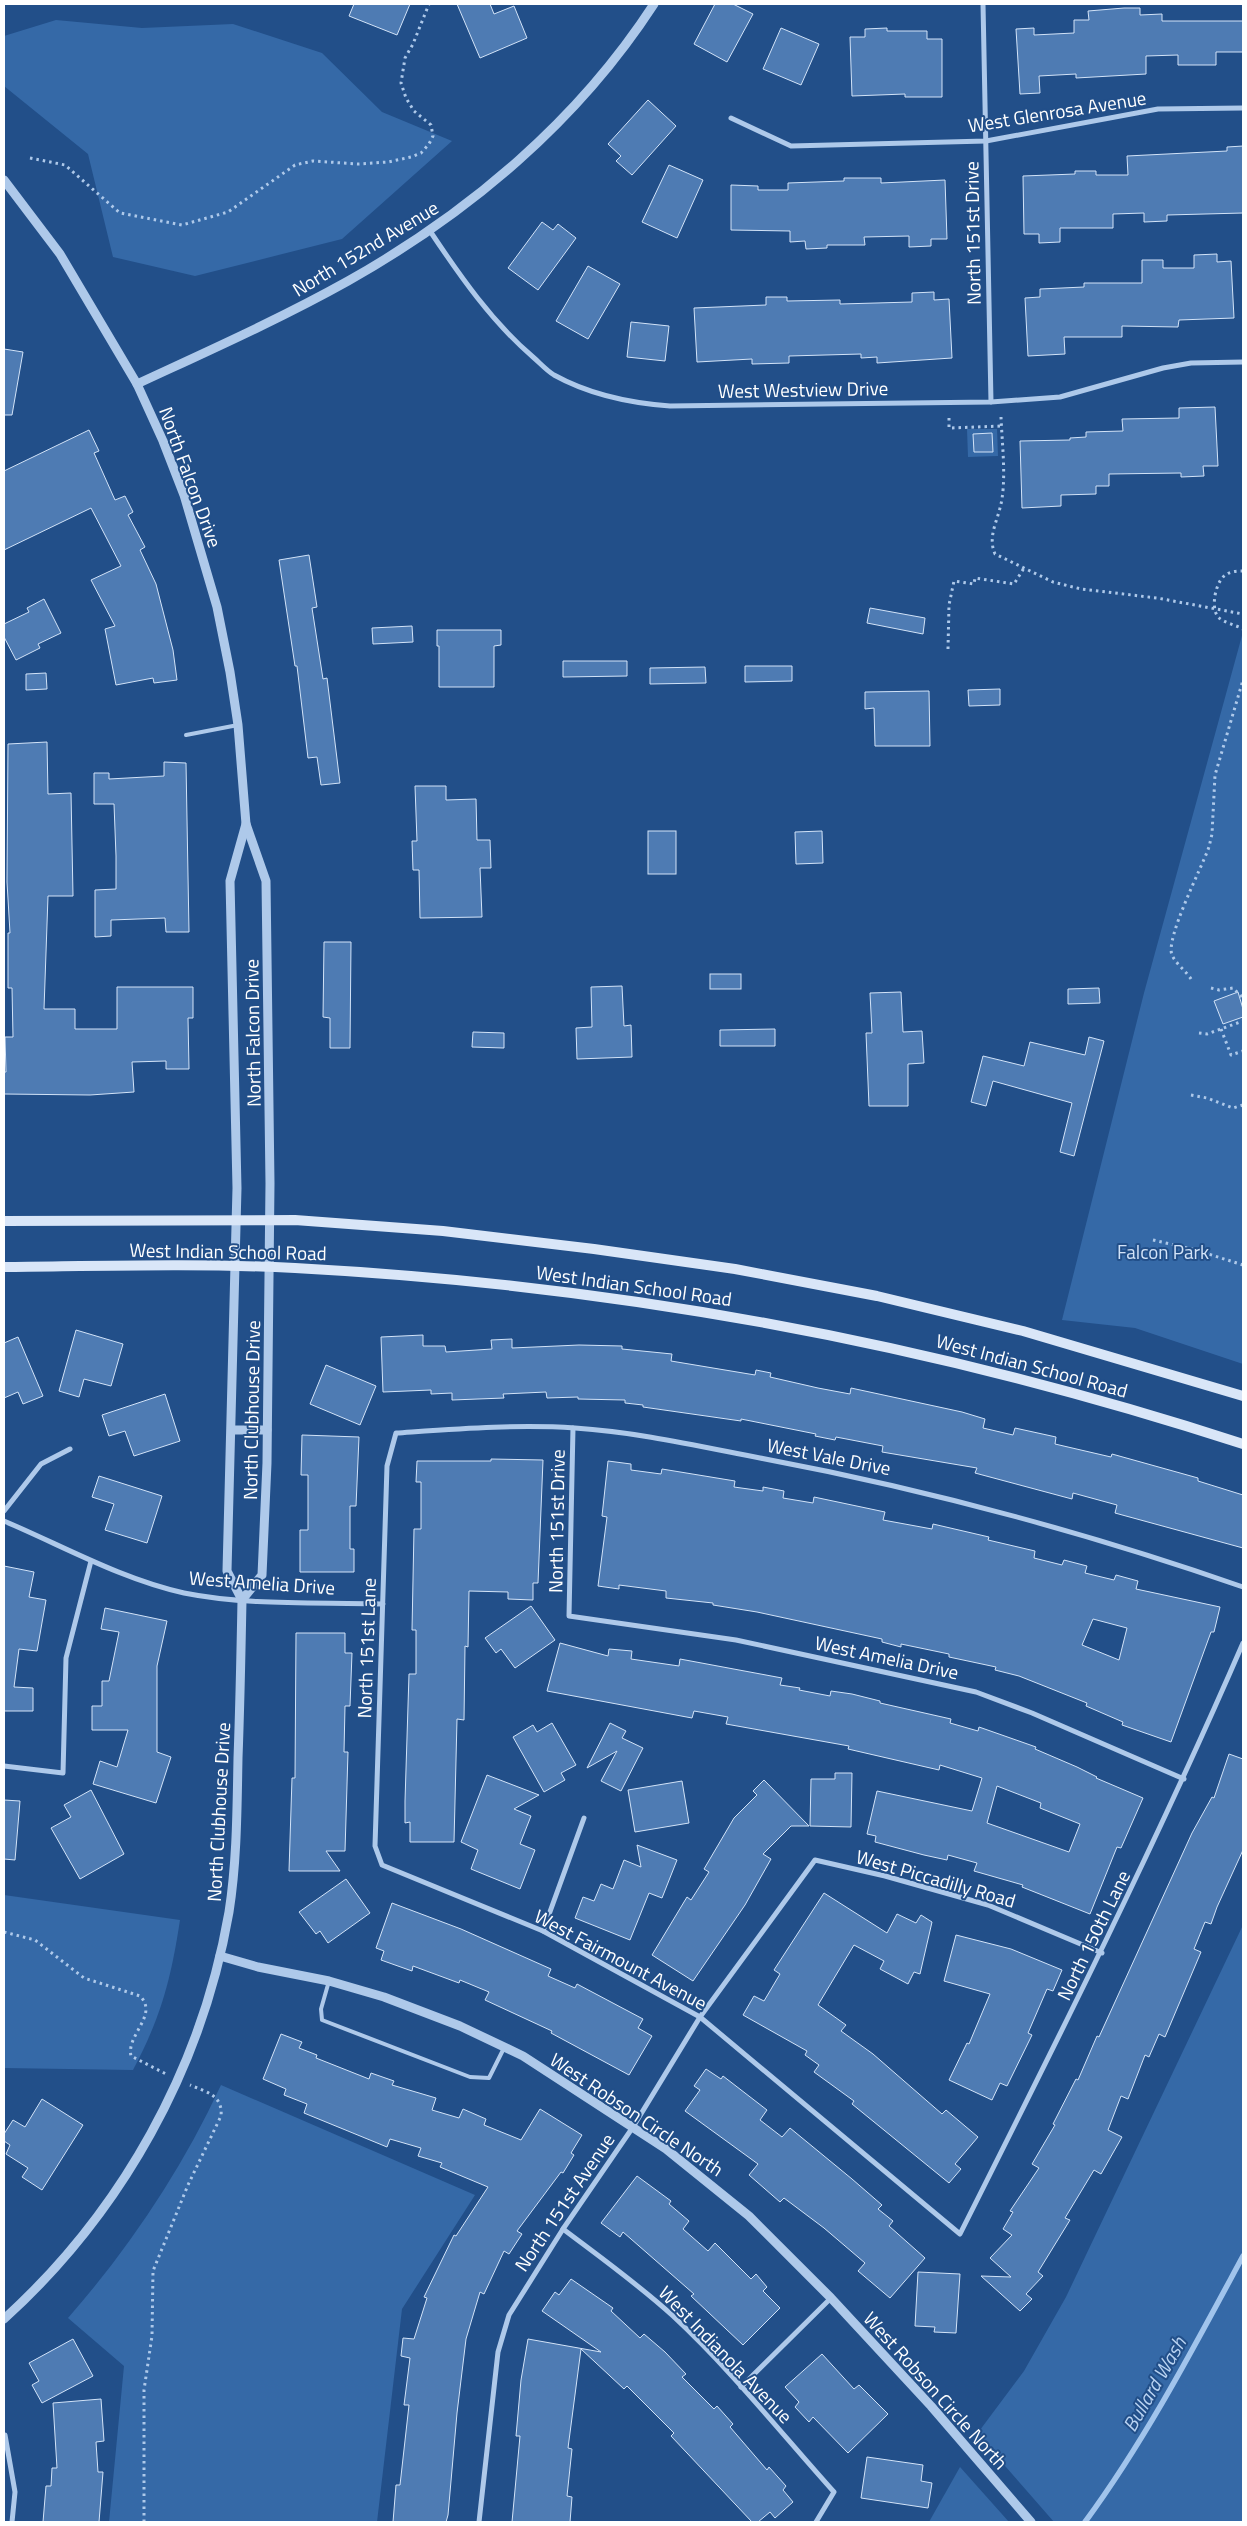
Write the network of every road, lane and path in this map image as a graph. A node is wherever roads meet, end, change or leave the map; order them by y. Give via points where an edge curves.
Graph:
1 (429, 4) edge
2 (654, 4) edge
3 (983, 4) edge
4 (1243, 108) edge
5 (731, 118) dead end
6 (986, 141) junction
7 (30, 158) dead end
8 (4, 180) edge
9 (430, 231) junction
10 (1243, 362) edge
11 (137, 384) junction
12 (991, 402) junction
13 (1001, 417) dead end
14 (948, 418) dead end
15 (1001, 426) junction
16 (1024, 568) junction
17 (1243, 572) edge
18 (1215, 608) junction
19 (1243, 614) edge
20 (1243, 629) edge
21 (948, 649) dead end
22 (1243, 680) edge
23 (238, 725) junction
24 (186, 735) dead end
25 (246, 824) junction
26 (1192, 979) dead end
27 (1211, 988) dead end
28 (1243, 998) edge
29 (1243, 1021) edge
30 (1221, 1029) junction
31 (1199, 1033) dead end
32 (1243, 1051) edge
33 (1191, 1095) dead end
34 (1243, 1105) edge
35 (236, 1220) junction
36 (269, 1220) junction
37 (4, 1221) edge
38 (1153, 1240) dead end
39 (235, 1243) joint
40 (269, 1244) joint
41 (1243, 1265) edge
42 (235, 1266) junction
43 (4, 1267) edge
44 (270, 1268) junction
45 (1243, 1396) edge
46 (573, 1428) junction
47 (232, 1430) junction
48 (267, 1430) junction
49 (396, 1432) joint
50 (1243, 1444) edge
51 (70, 1449) dead end
52 (4, 1511) edge
53 (4, 1521) edge
54 (91, 1561) junction
55 (1243, 1587) edge
56 (242, 1600) junction
57 (383, 1604) junction
58 (568, 1616) joint
59 (1243, 1644) edge
60 (4, 1766) edge
61 (1184, 1779) junction
62 (584, 1818) dead end
63 (815, 1860) joint
64 (382, 1864) joint
65 (543, 1931) junction
66 (4, 1932) edge
67 (1102, 1953) junction
68 (220, 1956) junction
69 (329, 1981) junction
70 (700, 2017) junction
71 (504, 2047) junction
72 (150, 2067) dead end
73 (207, 2092) dead end
74 (633, 2127) junction
75 (563, 2229) junction
76 (960, 2234) joint
77 (831, 2298) junction
78 (4, 2319) edge
79 (741, 2387) junction
80 (5, 2435) dead end
81 (12, 2522) edge
82 (144, 2522) edge
83 (479, 2522) edge
84 (816, 2522) edge
85 (1030, 2522) edge

1 - 7 path via 405,58 401,83 410,104 431,125 433,136 421,153 411,157 373,163 314,161 294,166 228,212 182,225 120,213 65,165
2 - 9 street, North 152nd Avenue via 623,49 543,139
3 - 6 street, North 151st Drive
4 - 6 street, West Glenrosa Avenue via 1158,110
5 - 6 street, West Glenrosa Avenue via 791,146
6 - 12 street, North 151st Drive
8 - 11 street, North Falcon Drive via 60,254
9 - 11 street, North 152nd Avenue via 304,304
9 - 12 street, West Westview Drive via 501,327 519,345 552,374 612,398 670,406
10 - 12 street, West Westview Drive via 1191,363 1060,397
11 - 23 street, North Falcon Drive via 164,441 200,545 217,607
13 - 15 path
14 - 15 path via 949,428
15 - 16 path via 1001,506 991,545 995,554
16 - 18 path via 1053,582 1081,589
16 - 21 path via 1014,584 975,578 974,584 954,581 949,605
17 - 18 path via 1227,574 1219,582
18 - 19 path
18 - 20 path via 1221,620
22 - 26 path via 1215,775 1209,847 1171,945 1172,955
23 - 24 lane
23 - 25 street, North Falcon Drive
25 - 35 street, North Falcon Drive via 230,882
25 - 36 street, North Falcon Drive via 266,881
27 - 28 path via 1233,988
29 - 30 path
30 - 31 path
30 - 32 path via 1231,1055
33 - 34 path via 1233,1108
35 - 36 main road, West Indian School Road
35 - 37 main road, West Indian School Road
35 - 39 street, North Falcon Drive
36 - 40 street, North Falcon Drive
36 - 45 main road, West Indian School Road via 443,1231 735,1269 877,1296 1023,1331
38 - 41 path
39 - 42 street, North Clubhouse Drive
40 - 44 street, North Clubhouse Drive
42 - 43 main road, West Indian School Road
42 - 44 main road, West Indian School Road
42 - 47 street, North Clubhouse Drive
44 - 48 street, North Clubhouse Drive
44 - 50 main road, West Indian School Road via 524,1287 780,1326 961,1363 1173,1421
46 - 49 street, West Vale Drive
46 - 55 street, West Vale Drive via 632,1434 866,1478 1035,1520
46 - 58 street, North 151st Drive
47 - 48 street
47 - 56 street, North Clubhouse Drive via 227,1571
48 - 56 street, North Clubhouse Drive via 262,1575
49 - 57 street, North 151st Lane via 387,1466
51 - 52 street via 42,1464
53 - 54 street, West Amelia Drive
54 - 56 street, West Amelia Drive via 184,1593
54 - 60 street via 66,1658 63,1773
56 - 57 street, West Amelia Drive
56 - 68 street, North Clubhouse Drive via 237,1832 229,1910
57 - 64 street, North 151st Lane via 374,1846
58 - 61 street, West Amelia Drive via 736,1640 976,1692
59 - 61 street, North 150th Lane
61 - 67 street, North 150th Lane
62 - 65 street
63 - 67 street, West Piccadilly Road via 988,1905
63 - 70 street, North 151st Avenue
64 - 65 street, West Fairmount Avenue
65 - 70 street, West Fairmount Avenue
66 - 72 path via 40,1943 84,1978 140,1996 146,2015 132,2041 130,2052 134,2059
67 - 76 street, North 150th Lane
68 - 69 street, West Robson Circle North
68 - 78 street, North Clubhouse Drive via 190,2052 148,2139 79,2242
69 - 71 street, West Robson Circle North via 384,1997
69 - 71 lane via 321,2009 322,2020 470,2077 489,2078
70 - 74 street, North 151st Avenue
70 - 76 street, West Fairmount Avenue
71 - 74 street, West Robson Circle North
73 - 82 path via 220,2101 220,2122 188,2185 153,2271 152,2330 144,2390
74 - 75 street, North 151st Avenue
74 - 77 street, West Robson Circle North via 720,2190
75 - 79 street, West Indianola Avenue via 673,2316
75 - 83 street, North 151st Avenue via 518,2298 500,2339
77 - 79 street
77 - 85 street, West Robson Circle North via 931,2406
79 - 84 street, West Indianola Avenue via 834,2492
80 - 81 street via 15,2492

